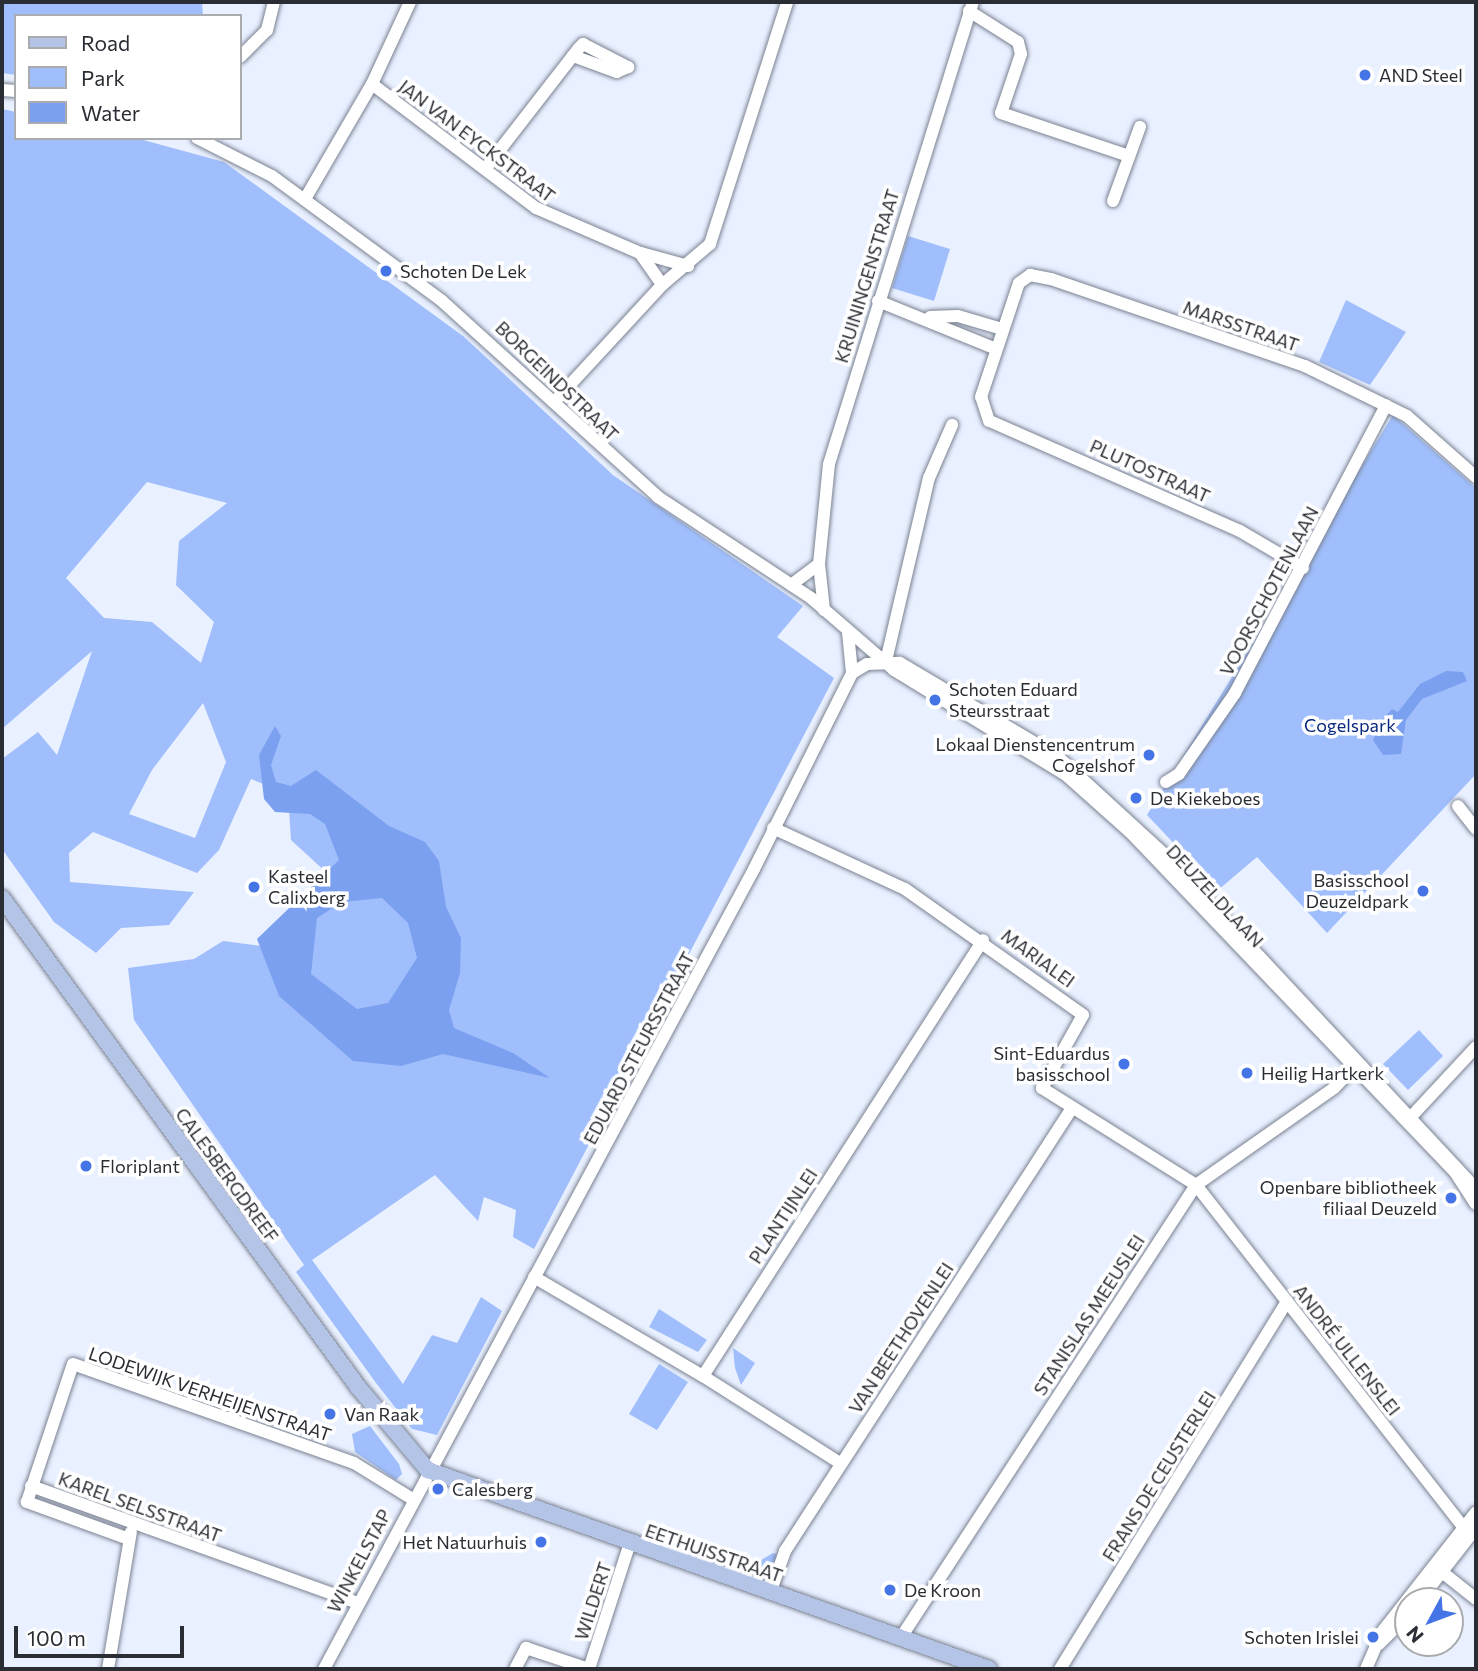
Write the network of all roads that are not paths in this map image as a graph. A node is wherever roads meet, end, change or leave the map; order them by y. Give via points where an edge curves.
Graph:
1 (274, 2) edge
2 (410, 2) edge
3 (787, 2) edge
4 (971, 7) edge
5 (242, 55) edge
6 (573, 56) dead end
7 (372, 84) junction
8 (1140, 127) dead end
9 (203, 140) edge
10 (1129, 156) junction
11 (485, 169) junction
12 (306, 200) junction
13 (1113, 201) dead end
14 (640, 253) junction
15 (688, 266) junction
16 (662, 285) junction
17 (878, 301) junction
18 (929, 317) junction
19 (1002, 329) junction
20 (996, 349) junction
21 (555, 401) junction
22 (1386, 405) junction
23 (983, 410) joint
24 (952, 425) dead end
25 (1476, 477) edge
26 (818, 565) junction
27 (1303, 568) junction
28 (791, 585) junction
29 (824, 610) junction
30 (848, 632) junction
31 (886, 661) junction
32 (852, 673) junction
33 (1166, 782) dead end
34 (1458, 806) dead end
35 (773, 828) junction
36 (1476, 829) edge
37 (2, 898) edge
38 (983, 940) junction
39 (1476, 1047) edge
40 (1357, 1064) junction
41 (1072, 1108) junction
42 (1408, 1120) junction
43 (1195, 1185) junction
44 (1476, 1188) edge
45 (1476, 1204) edge
46 (534, 1277) junction
47 (1287, 1301) junction
48 (703, 1376) junction
49 (840, 1464) junction
50 (428, 1470) junction
51 (31, 1486) junction
52 (411, 1498) junction
53 (1476, 1512) edge
54 (132, 1525) junction
55 (1470, 1531) edge
56 (129, 1539) junction
57 (630, 1544) junction
58 (1438, 1569) junction
59 (1427, 1587) edge
60 (770, 1593) junction
61 (1476, 1599) edge
62 (357, 1603) junction
63 (1394, 1629) edge
64 (900, 1639) junction
65 (1379, 1644) junction
66 (956, 1664) edge
67 (108, 1669) edge
68 (324, 1669) edge
69 (515, 1669) edge
70 (589, 1669) edge
71 (989, 1669) edge
72 (1060, 1669) edge
73 (1366, 1669) edge

1 - 5 street via 267,30
2 - 7 street
3 - 15 street via 710,244
4 - 10 street via 1018,42 1021,54 1001,113
4 - 17 street, KRUININGENSTRAAT
6 - 11 street
7 - 11 street, JAN VAN EYCKSTRAAT
7 - 12 street
8 - 10 street
9 - 12 street, BORGEINDSTRAAT
10 - 13 street
11 - 14 street, JAN VAN EYCKSTRAAT via 550,217
12 - 21 street, BORGEINDSTRAAT via 442,301
14 - 15 street, JAN VAN EYCKSTRAAT
14 - 16 street
15 - 16 street
16 - 21 street
17 - 18 street
17 - 26 street, KRUININGENSTRAAT via 829,464
18 - 19 street via 958,316
18 - 20 street
19 - 20 street, MARSSTRAAT
19 - 22 street, MARSSTRAAT via 1019,283 1030,275 1051,279 1305,366
20 - 23 street, MARSSTRAAT via 981,397
21 - 28 street, BORGEINDSTRAAT via 657,497
22 - 25 street, MARSSTRAAT
22 - 27 street, VOORSCHOTENLAAN
23 - 27 street, PLUTOSTRAAT via 989,421 1240,531
24 - 31 street via 929,478
26 - 28 street
26 - 29 street, KRUININGENSTRAAT
27 - 33 street, VOORSCHOTENLAAN via 1234,693 1180,774
28 - 29 street, BORGEINDSTRAAT
29 - 30 street, BORGEINDSTRAAT
30 - 31 street, BORGEINDSTRAAT
30 - 32 street
31 - 32 street
31 - 40 street, DEUZELDLAAN via 1033,748 1125,815
32 - 35 street, EDUARD STEURSSTRAAT
34 - 36 street
35 - 38 street, MARIALEI via 905,889
35 - 46 street, EDUARD STEURSSTRAAT
37 - 50 main road, CALESBERGDREEF via 351,1376
38 - 41 street, MARIALEI via 1083,1015 1042,1088
38 - 48 street, PLANTIJNLEI
39 - 42 street
40 - 42 street, DEUZELDLAAN
40 - 43 street, STANISLAS MEEUSLEI
41 - 43 street, MARIALEI
41 - 49 street, VAN BEETHOVENLEI
42 - 44 street, DEUZELDLAAN
42 - 45 street, DEUZELDLAAN via 1455,1172
43 - 47 street, ANDRÉ ULLENSLEI
43 - 64 street, STANISLAS MEEUSLEI
46 - 48 street
46 - 50 street, EDUARD STEURSSTRAAT
47 - 55 street, ANDRÉ ULLENSLEI
47 - 72 street, FRANS DE CEUSTERLEI
48 - 49 street
49 - 60 street, VAN BEETHOVENLEI via 785,1551
50 - 52 street, WINKELSTAP
50 - 57 main road, EETHUISSTRAAT
51 - 52 street, LODEWIJK VERHEIJENSTRAAT via 73,1364 354,1463
51 - 54 street, KAREL SELSSTRAAT
51 - 56 street, KAREL SELSSTRAAT via 27,1502
52 - 62 street, WINKELSTAP
53 - 55 street
54 - 56 street
54 - 62 street, KAREL SELSSTRAAT
55 - 58 street
56 - 67 street
57 - 60 main road, EETHUISSTRAAT
57 - 70 street, WILDERT
58 - 59 street
58 - 61 street
58 - 65 street
60 - 64 main road, EETHUISSTRAAT
62 - 68 street, WINKELSTAP
63 - 65 street
64 - 66 main road, EETHUISSTRAAT
65 - 73 street
66 - 71 main road, EETHUISSTRAAT
69 - 70 street, WILDERT via 526,1648

